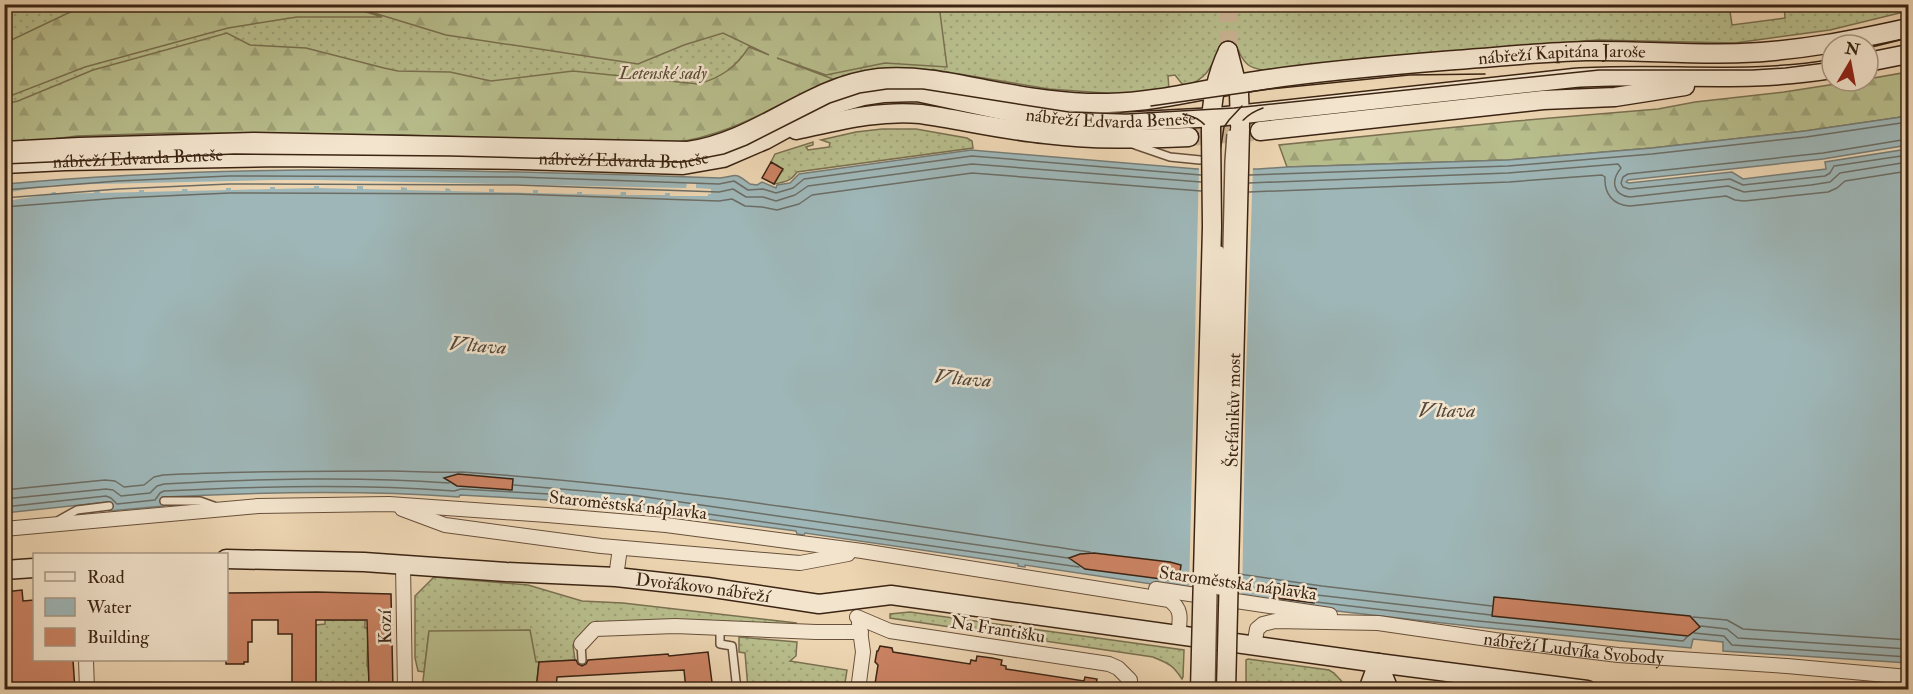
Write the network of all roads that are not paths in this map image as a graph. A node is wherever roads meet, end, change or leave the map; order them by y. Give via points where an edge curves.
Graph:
1 (1908, 28) edge
2 (1908, 54) edge
3 (1880, 60) edge
4 (1820, 70) edge
5 (1768, 76) junction
6 (1238, 84) junction
7 (1215, 88) junction
8 (1225, 123) junction
9 (1260, 131) tunnel mouth
10 (780, 133) junction
11 (1189, 137) tunnel mouth
12 (1121, 140) junction
13 (4, 151) edge
14 (1220, 153) dead end
15 (1200, 160) dead end
16 (4, 164) edge
17 (1220, 192) dead end
18 (164, 501) dead end
19 (389, 504) junction
20 (108, 506) dead end
21 (222, 509) junction
22 (52, 525) junction
23 (4, 529) edge
24 (620, 548) junction
25 (862, 551) junction
26 (228, 559) edge
27 (403, 564) junction
28 (33, 568) edge
29 (4, 570) edge
30 (616, 577) junction
31 (1091, 587) junction
32 (853, 609) junction
33 (1378, 623) junction
34 (720, 627) junction
35 (861, 632) junction
36 (1178, 635) junction
37 (581, 644) joint
38 (1254, 646) junction
39 (582, 660) dead end
40 (86, 661) edge
41 (1378, 663) junction
42 (1908, 677) edge
43 (1130, 685) edge
44 (87, 690) edge
45 (405, 690) edge
46 (737, 690) edge
47 (858, 690) edge
48 (1200, 690) edge
49 (1211, 690) edge
50 (1217, 690) edge
51 (1226, 690) edge
52 (1368, 690) edge
53 (1389, 690) edge
54 (1587, 690) edge

1 - 6 main road, nábřeží Kapitána Jaroše via 1772,51 1555,52
2 - 3 main road
4 - 5 main road, nábřeží Kapitána Jaroše
5 - 8 main road, nábřeží Kapitána Jaroše via 1574,78
5 - 9 main road via 1615,96 1543,100
6 - 7 main road, nábřeží Kapitána Jaroše
6 - 7 main road via 1228,51
6 - 8 main road
7 - 8 main road
7 - 13 main road, nábřeží Edvarda Beneše via 1107,103 1025,96 924,78 880,78 826,92 729,141 688,151 254,142
8 - 10 main road, nábřeží Edvarda Beneše via 1073,120 906,92 863,96 835,104
8 - 14 lane
8 - 48 main road, Štefánikův most, bridge via 1212,227
8 - 50 lane, bridge via 1229,173
8 - 51 main road, Štefánikův most, bridge
10 - 12 main road via 902,112 1044,134
10 - 16 main road, nábřeží Edvarda Beneše via 723,158 683,165 281,157
11 - 12 main road
12 - 15 lane via 1170,157
17 - 49 lane, bridge
18 - 21 lane, Staroměstská náplavka via 200,501
19 - 21 street, Staroměstská náplavka
19 - 24 street, Staroměstská náplavka via 445,525
19 - 25 street, Staroměstská náplavka via 623,520
20 - 22 lane, Staroměstská náplavka via 77,510
21 - 22 street, Staroměstská náplavka
22 - 23 street, Staroměstská náplavka
24 - 25 street, Staroměstská náplavka via 800,562
24 - 30 street
25 - 31 street, Staroměstská náplavka
26 - 27 main road, Dvořákovo nábřeží
27 - 30 main road, Dvořákovo nábřeží
27 - 45 street, Kozí
28 - 29 main road
30 - 32 main road, Dvořákovo nábřeží
31 - 33 street, Staroměstská náplavka via 1134,586
31 - 36 street, Staroměstská náplavka via 1169,600 1180,610
32 - 35 street
32 - 36 main road, Dvořákovo nábřeží via 875,598 917,598
32 - 43 street, Na Františku via 890,631 1109,664 1118,668
33 - 38 street, nábřeží Ludvíka Svobody via 1275,621 1257,629
33 - 42 street, nábřeží Ludvíka Svobody via 1618,655
34 - 35 street
34 - 37 street via 595,629
34 - 46 lane via 720,644 732,646
35 - 47 street via 863,652
36 - 38 main road, nábřeží Ludvíka Svobody
37 - 39 lane
38 - 41 main road, nábřeží Ludvíka Svobody
40 - 44 street
41 - 52 main road
41 - 53 main road
41 - 54 main road, nábřeží Ludvíka Svobody

